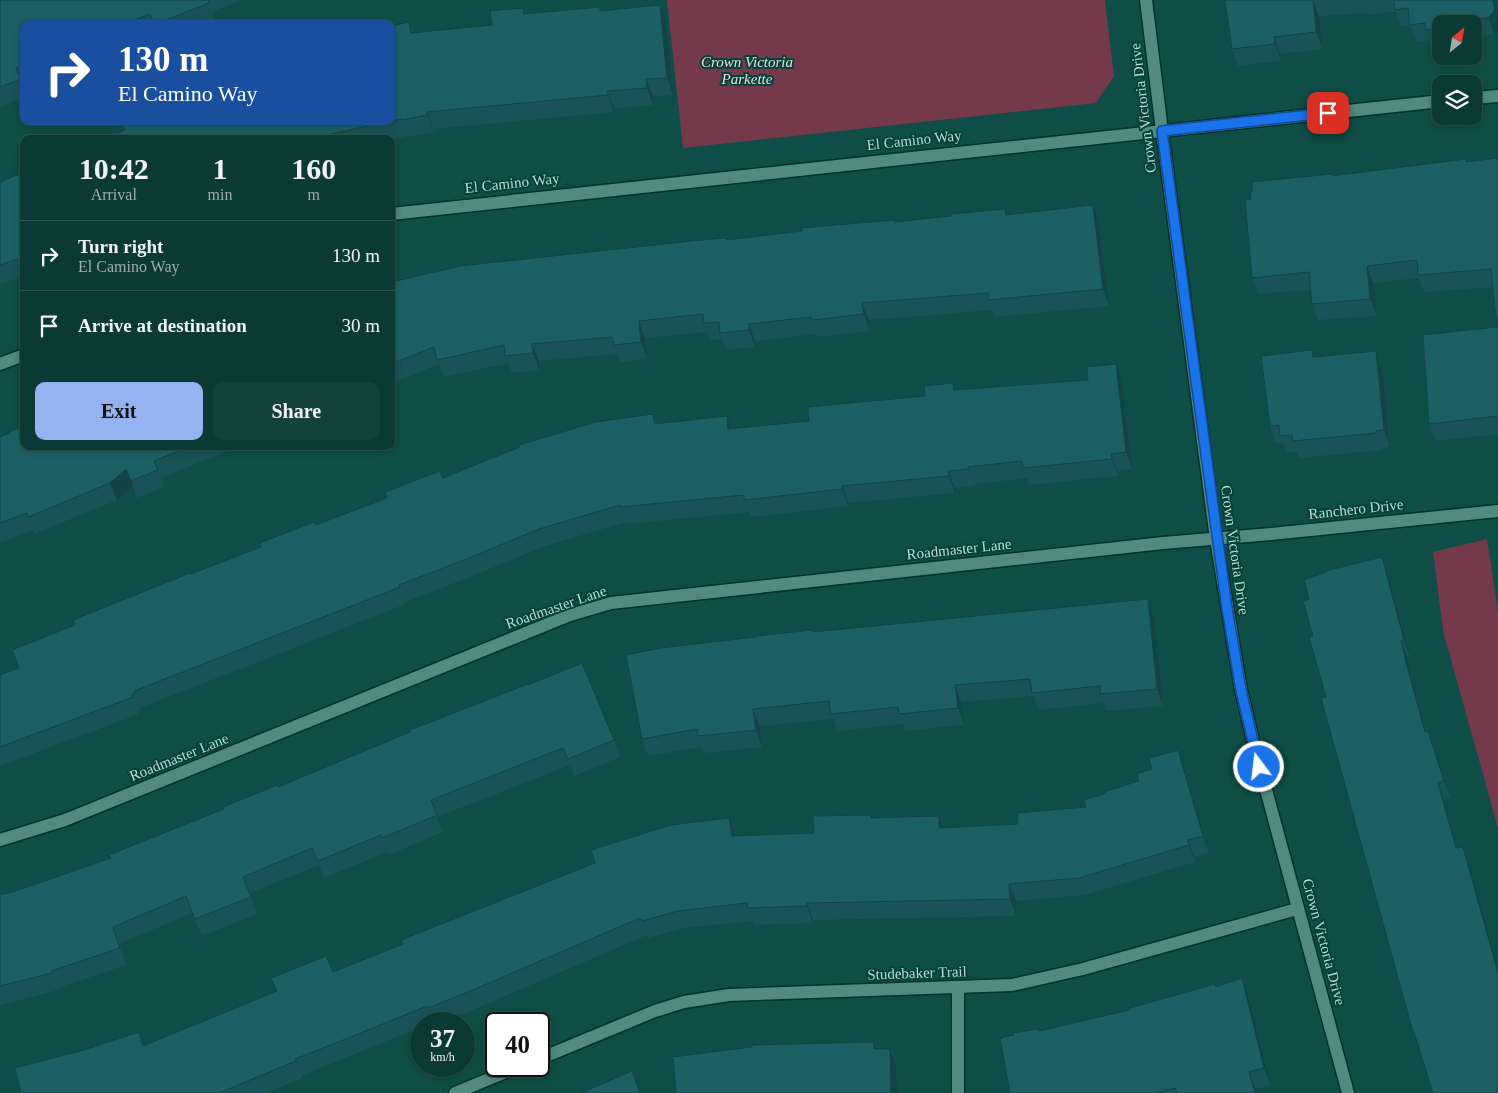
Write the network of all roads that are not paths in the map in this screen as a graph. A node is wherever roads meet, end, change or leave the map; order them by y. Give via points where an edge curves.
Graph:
1 (1146, 0) edge
2 (1498, 96) edge
3 (1482, 97) edge
4 (1432, 103) edge
5 (1162, 131) junction
6 (395, 214) edge
7 (20, 356) edge
8 (0, 364) edge
9 (1498, 511) edge
10 (1216, 538) junction
11 (0, 840) edge
12 (1297, 909) junction
13 (958, 988) junction
14 (550, 1054) edge
15 (494, 1077) edge
16 (455, 1093) edge
17 (958, 1093) edge
18 (1348, 1093) edge

1 - 5 street, Crown Victoria Drive
2 - 3 street
4 - 5 street, El Camino Way
5 - 6 street, El Camino Way
5 - 10 street, Crown Victoria Drive
7 - 8 street
9 - 10 street, Ranchero Drive
10 - 11 street, Roadmaster Lane via 611,603 570,615 66,820
10 - 12 street, Crown Victoria Drive via 1241,690
12 - 13 street, Studebaker Trail via 1048,978 1012,985
12 - 18 street, Crown Victoria Drive
13 - 14 street, Studebaker Trail via 708,998 655,1011
13 - 17 street
15 - 16 street

